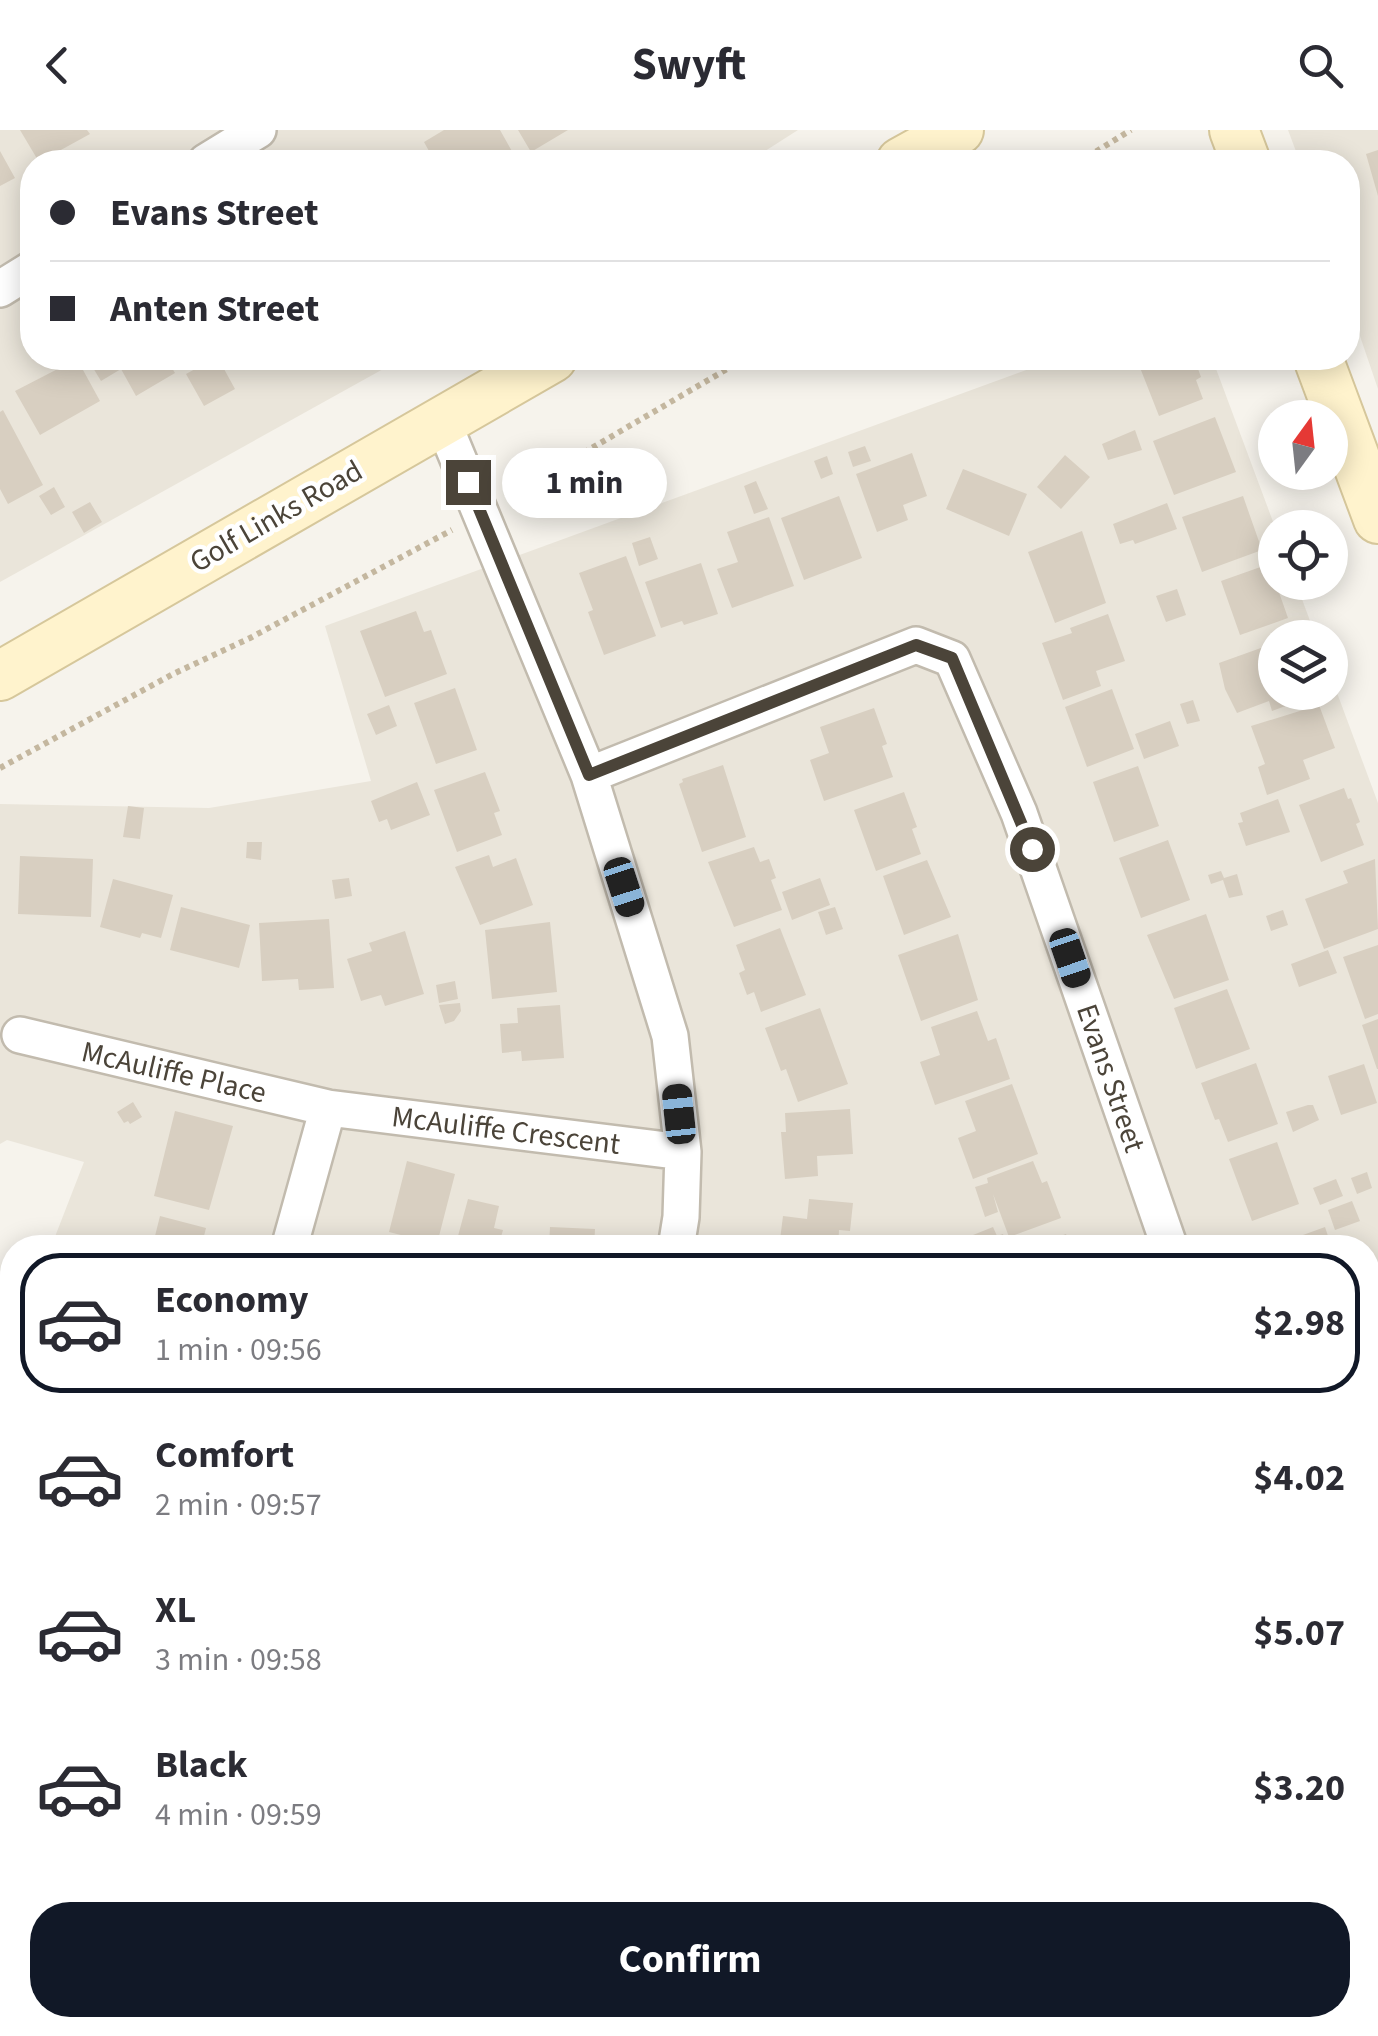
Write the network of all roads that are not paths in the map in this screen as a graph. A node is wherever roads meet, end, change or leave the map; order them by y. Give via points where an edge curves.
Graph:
1 (258, 130) edge
2 (960, 130) edge
3 (226, 150) edge
4 (923, 150) edge
5 (531, 370) edge
6 (1322, 370) edge
7 (442, 420) junction
8 (1378, 519) edge
9 (2, 669) edge
10 (589, 775) junction
11 (20, 1035) dead end
12 (328, 1108) junction
13 (684, 1152) junction
14 (293, 1235) edge
15 (678, 1235) edge
16 (1165, 1235) edge

1 - 3 street
2 - 4 main road
5 - 7 main road, Golf Links Road
6 - 8 main road
7 - 9 main road, Golf Links Road
7 - 10 street
10 - 13 street via 670,1036
10 - 16 street, Evans Street via 916,645 952,658 1019,812
11 - 12 street, McAuliffe Place
12 - 13 street, McAuliffe Crescent
12 - 14 street
13 - 15 street

